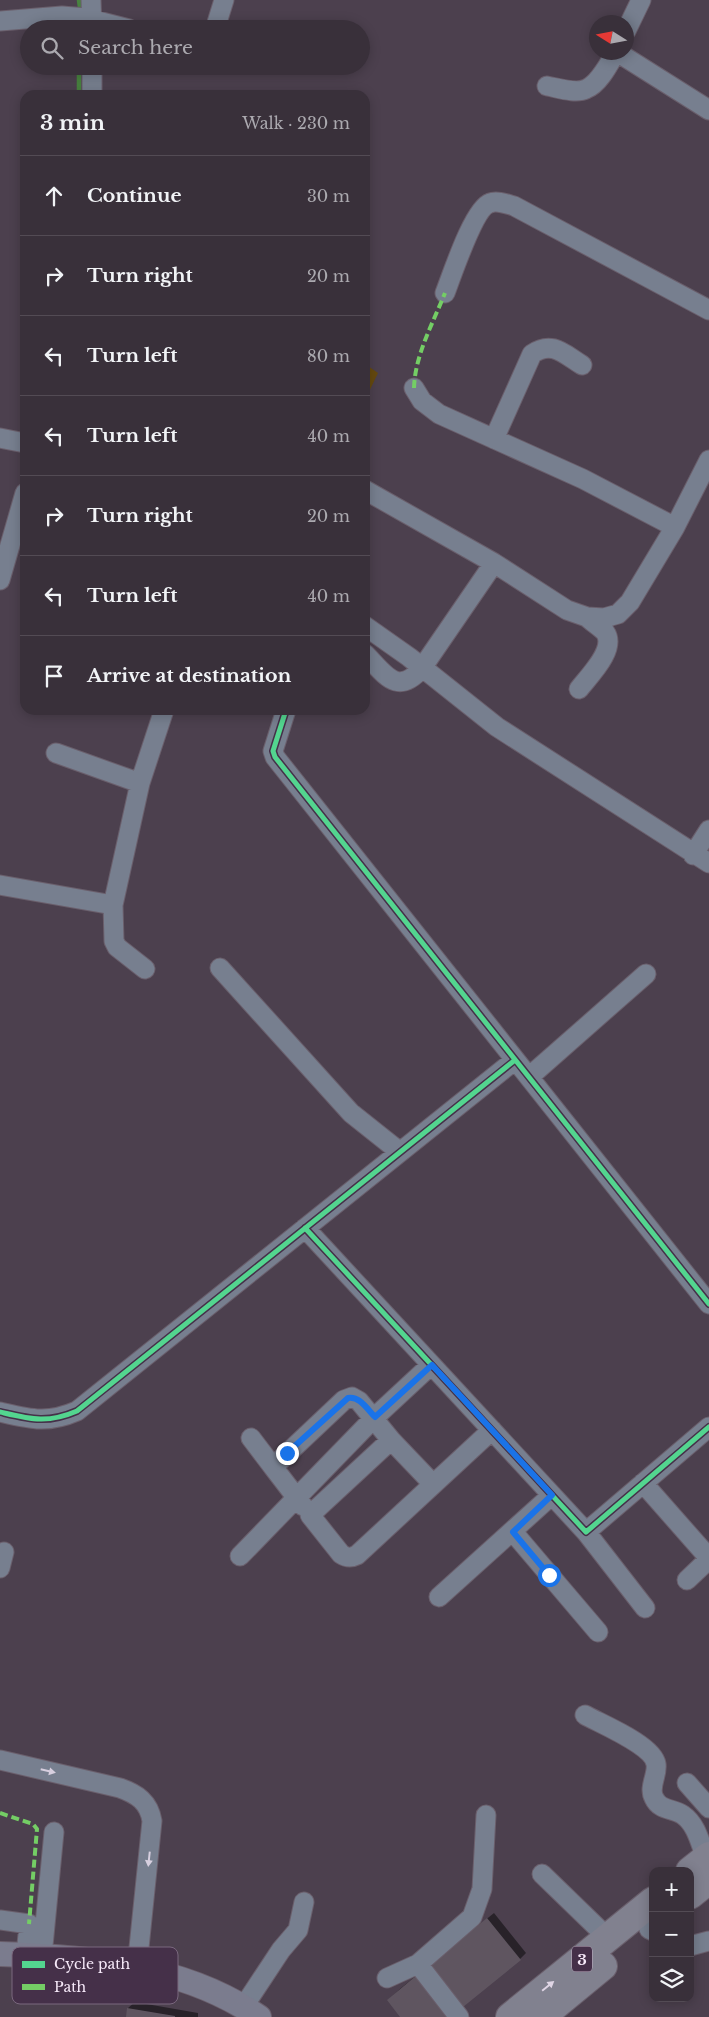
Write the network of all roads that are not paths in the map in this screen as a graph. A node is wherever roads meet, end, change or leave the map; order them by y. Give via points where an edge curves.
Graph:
1 (91, 0) edge
2 (224, 0) edge
3 (641, 0) edge
4 (634, 15) edge
5 (77, 20) edge
6 (92, 20) edge
7 (218, 20) edge
8 (0, 21) edge
9 (610, 60) edge
10 (629, 60) edge
11 (92, 75) edge
12 (547, 86) dead end
13 (92, 90) edge
14 (709, 110) edge
15 (445, 293) dead end
16 (709, 310) edge
17 (582, 365) dead end
18 (414, 388) dead end
19 (0, 438) edge
20 (494, 439) junction
21 (20, 442) edge
22 (709, 460) edge
23 (370, 493) edge
24 (20, 510) edge
25 (675, 528) junction
26 (494, 563) junction
27 (0, 580) edge
28 (587, 617) junction
29 (370, 630) edge
30 (370, 659) edge
31 (422, 668) junction
32 (579, 689) dead end
33 (162, 715) edge
34 (285, 715) edge
35 (56, 754) dead end
36 (140, 783) junction
37 (709, 830) edge
38 (701, 859) edge
39 (0, 885) edge
40 (113, 904) junction
41 (220, 968) dead end
42 (145, 969) dead end
43 (646, 974) dead end
44 (515, 1060) junction
45 (528, 1077) junction
46 (400, 1152) junction
47 (306, 1228) junction
48 (709, 1304) edge
49 (432, 1365) junction
50 (0, 1412) edge
51 (375, 1417) junction
52 (709, 1427) edge
53 (492, 1430) junction
54 (251, 1438) dead end
55 (392, 1440) junction
56 (273, 1467) junction
57 (644, 1483) junction
58 (433, 1484) junction
59 (552, 1495) junction
60 (296, 1498) junction
61 (310, 1515) junction
62 (513, 1532) junction
63 (586, 1532) junction
64 (240, 1556) dead end
65 (709, 1559) edge
66 (687, 1580) dead end
67 (439, 1597) dead end
68 (645, 1608) dead end
69 (598, 1632) dead end
70 (585, 1715) dead end
71 (0, 1760) edge
72 (687, 1783) dead end
73 (709, 1808) edge
74 (486, 1816) dead end
75 (54, 1832) dead end
76 (542, 1874) dead end
77 (702, 1876) edge
78 (304, 1902) dead end
79 (649, 1904) edge
80 (0, 1920) edge
81 (649, 1930) edge
82 (608, 1938) junction
83 (709, 1941) edge
84 (694, 1945) edge
85 (33, 1947) edge
86 (35, 1947) edge
87 (139, 1947) edge
88 (418, 1964) junction
89 (178, 1978) edge
90 (387, 1978) dead end
91 (252, 2012) edge
92 (459, 2017) edge
93 (510, 2017) edge
94 (541, 2017) edge

1 - 6 street
2 - 7 street
3 - 4 street
5 - 8 street via 62,16
9 - 12 street via 586,90
10 - 14 street
11 - 13 street
15 - 16 street via 480,211 490,203 501,202
17 - 20 street via 550,347 540,348 532,354
18 - 20 street via 422,401 439,414
19 - 21 street
20 - 25 street via 583,478
22 - 25 street
23 - 26 street
24 - 27 street
25 - 28 street via 630,602 618,614 604,618
26 - 28 street via 567,610
26 - 31 street
28 - 32 street via 605,632 608,640 604,657
29 - 31 street
30 - 31 street via 388,677 400,682 407,681
31 - 38 street via 497,727
33 - 36 street
34 - 44 street via 274,757
35 - 36 street
36 - 40 street
37 - 38 street
39 - 40 street
40 - 42 street via 114,941
41 - 46 street via 351,1113
43 - 45 street
44 - 45 street
44 - 46 street
45 - 48 street
46 - 47 street
47 - 49 street
47 - 50 street via 77,1411 46,1421
49 - 51 street
49 - 53 street
51 - 55 street
51 - 56 street via 359,1400 348,1398
51 - 60 street
52 - 57 street
53 - 58 street
53 - 59 street
54 - 56 street
55 - 58 street
55 - 61 street
56 - 60 street
57 - 63 street
57 - 65 street
58 - 61 street via 353,1557 341,1554
59 - 62 street
59 - 63 street
60 - 61 street
60 - 64 street
62 - 67 street
62 - 69 street
63 - 68 street
65 - 66 street
70 - 77 street via 651,1753 656,1763 653,1798 665,1810 681,1814 693,1824
71 -> 87 street via 120,1788 145,1803 152,1821
72 - 73 street
74 - 88 street via 483,1883 474,1912 468,1922
75 - 86 street
76 - 82 street
78 - 91 street via 298,1930 280,1950
79 - 82 highway, 3
80 - 85 street via 29,1924
81 - 94 highway, 3
93 -> 82 highway, 3
83 - 84 street
88 - 90 street
88 - 92 street
89 - 91 main road via 212,1990

